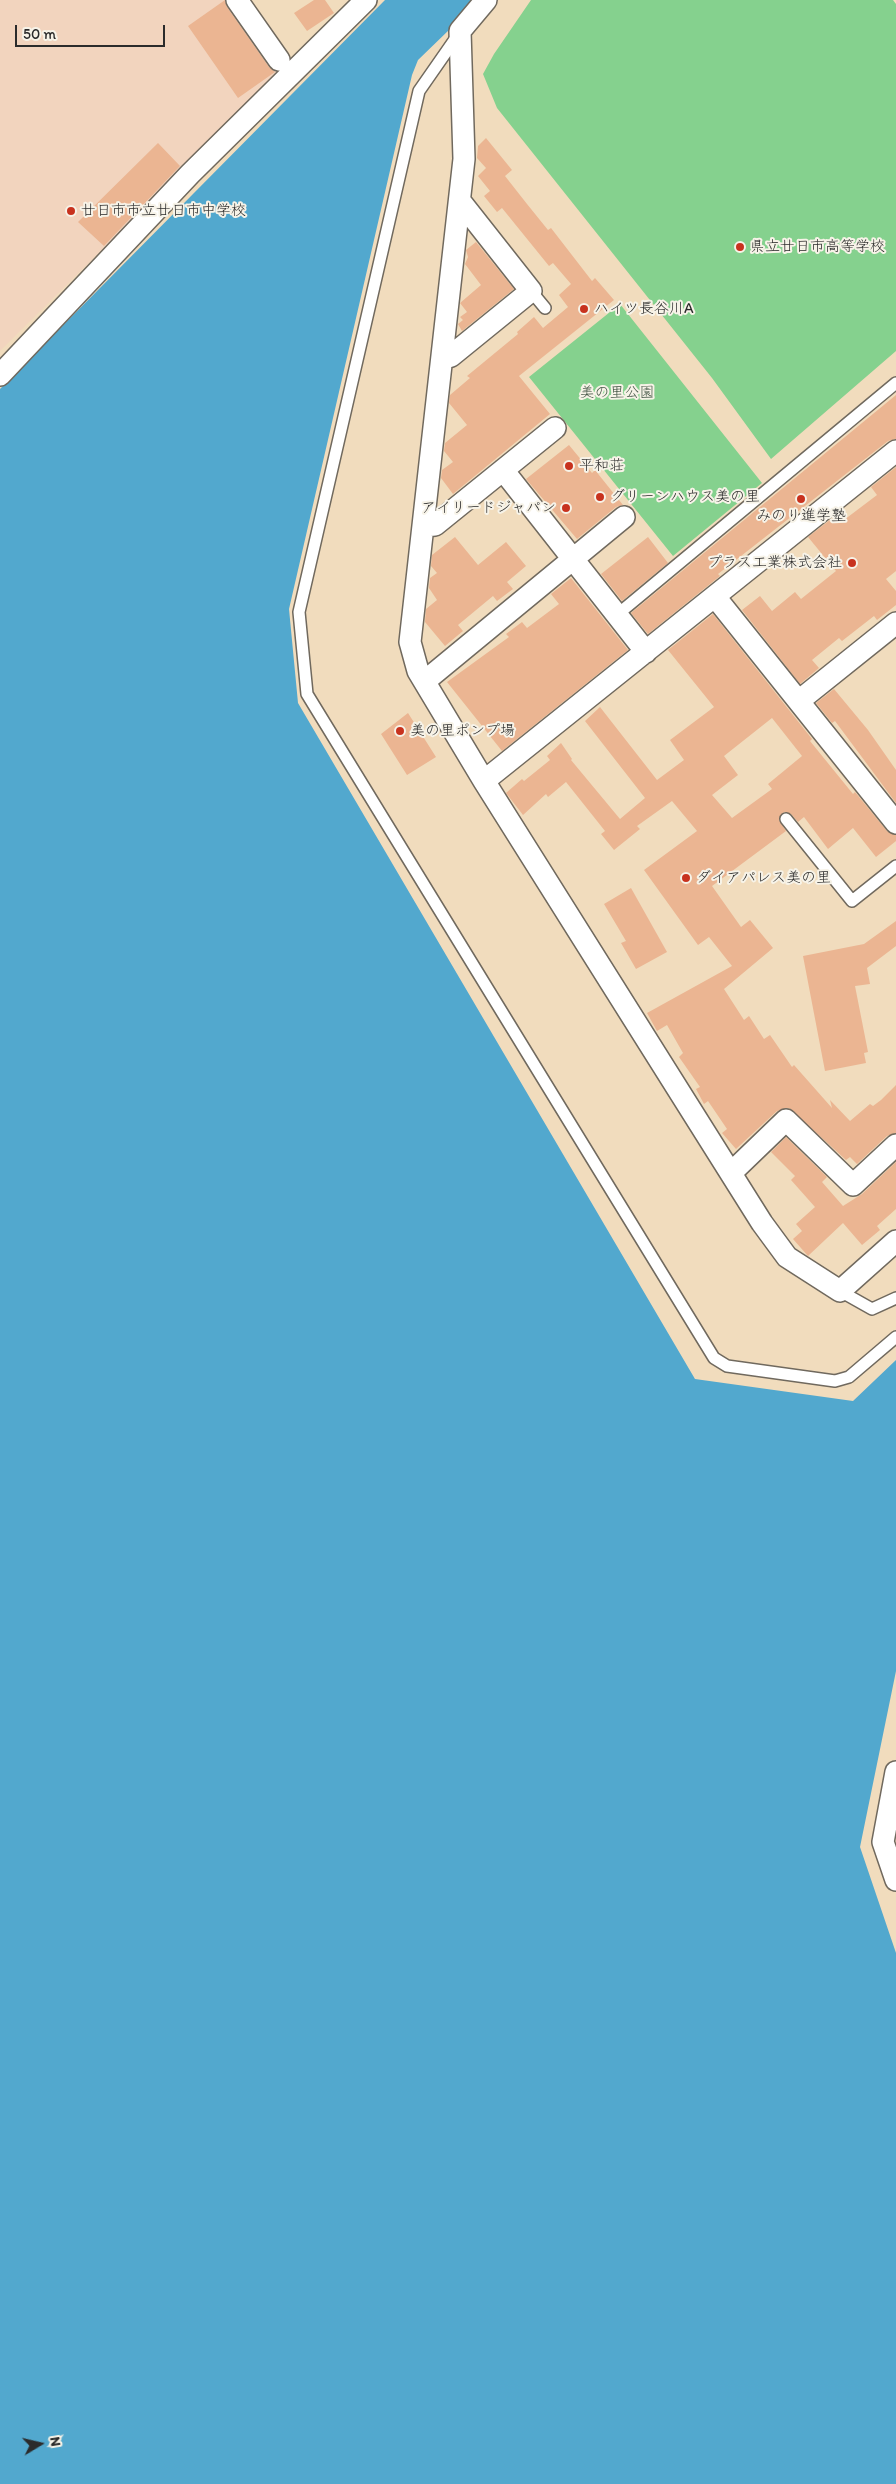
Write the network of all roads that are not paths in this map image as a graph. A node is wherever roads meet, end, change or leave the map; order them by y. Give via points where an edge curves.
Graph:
1 (237, 0) edge
2 (366, 0) edge
3 (486, 0) edge
4 (460, 31) junction
5 (278, 60) dead end
6 (460, 201) junction
7 (531, 291) junction
8 (545, 308) dead end
9 (442, 359) junction
10 (0, 375) edge
11 (896, 383) edge
12 (555, 428) dead end
13 (896, 451) edge
14 (503, 470) junction
15 (624, 517) dead end
16 (424, 526) junction
17 (574, 559) junction
18 (716, 598) junction
19 (618, 614) junction
20 (896, 623) edge
21 (646, 652) junction
22 (425, 681) junction
23 (800, 700) junction
24 (484, 781) junction
25 (786, 819) dead end
26 (896, 823) edge
27 (896, 866) edge
28 (896, 1145) edge
29 (731, 1173) junction
30 (896, 1240) edge
31 (840, 1291) junction
32 (896, 1298) edge
33 (896, 1337) edge
34 (896, 1772) edge
35 (896, 1880) edge

1 - 5 street
2 - 10 street via 190,174
3 - 4 street
4 - 6 street via 464,159
4 - 33 lane via 419,91 300,612 307,694 714,1358 727,1366 835,1381 850,1377
6 - 7 street
6 - 9 street
7 - 8 lane
7 - 9 street via 451,356
9 - 16 street
11 - 19 lane
12 - 14 street
13 - 18 street
14 - 16 street via 435,525
14 - 17 street
15 - 17 street
16 - 22 street via 410,642 418,670
17 - 19 street
17 - 22 street
18 - 21 street
18 - 23 street
19 - 21 street
20 - 23 street
21 - 24 street
22 - 24 street
23 - 26 street
24 - 29 street
25 - 27 lane via 852,901
28 - 29 street via 853,1185 786,1120
29 - 31 street via 787,1257
30 - 31 street
31 - 32 lane via 872,1310
34 - 35 street via 883,1842

